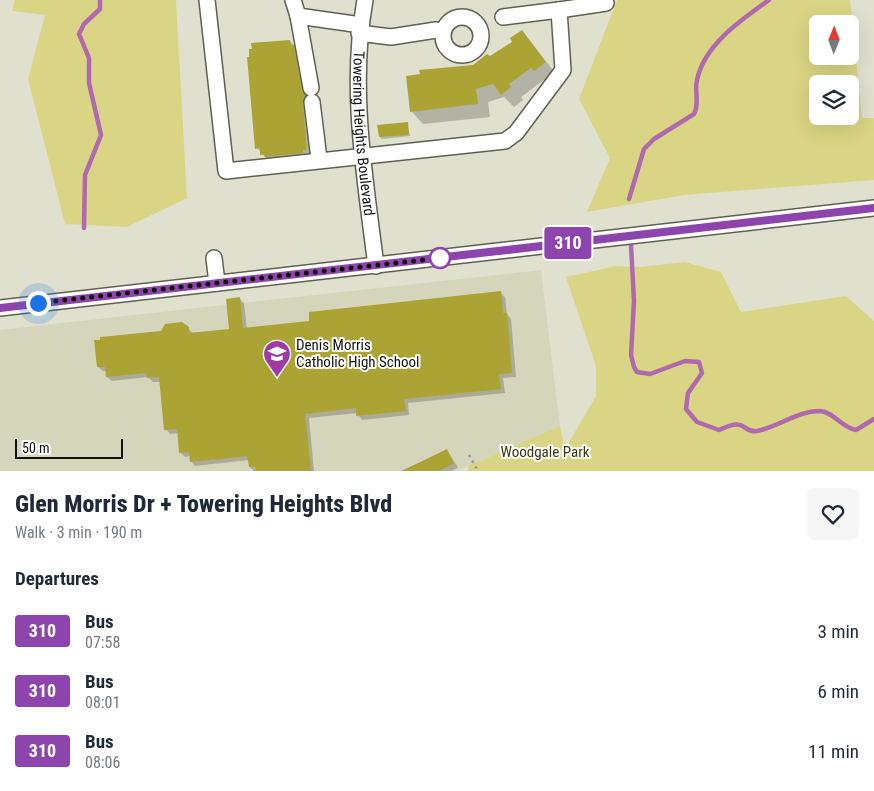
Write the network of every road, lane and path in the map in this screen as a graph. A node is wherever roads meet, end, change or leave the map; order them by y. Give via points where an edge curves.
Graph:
1 (208, 0) edge
2 (293, 0) edge
3 (365, 0) edge
4 (606, 3) dead end
5 (560, 10) junction
6 (298, 16) junction
7 (503, 17) dead end
8 (360, 29) junction
9 (444, 33) dead end
10 (362, 155) junction
11 (319, 159) junction
12 (874, 208) edge
13 (214, 258) dead end
14 (376, 266) junction
15 (217, 283) junction
16 (0, 305) edge
17 (470, 455) dead end
18 (478, 471) edge

1 - 11 street via 226,171
2 - 6 street
3 - 8 street, Towering Heights Boulevard
4 - 5 street
5 - 7 street
5 - 10 street via 563,70 516,133 505,141
6 - 8 street
6 - 11 street
8 - 9 street via 391,36 436,30
8 - 10 street, Towering Heights Boulevard via 358,121
10 - 11 street
10 - 14 street, Towering Heights Boulevard
12 - 14 street
13 - 15 street
14 - 15 street
15 - 16 street
17 - 18 path

